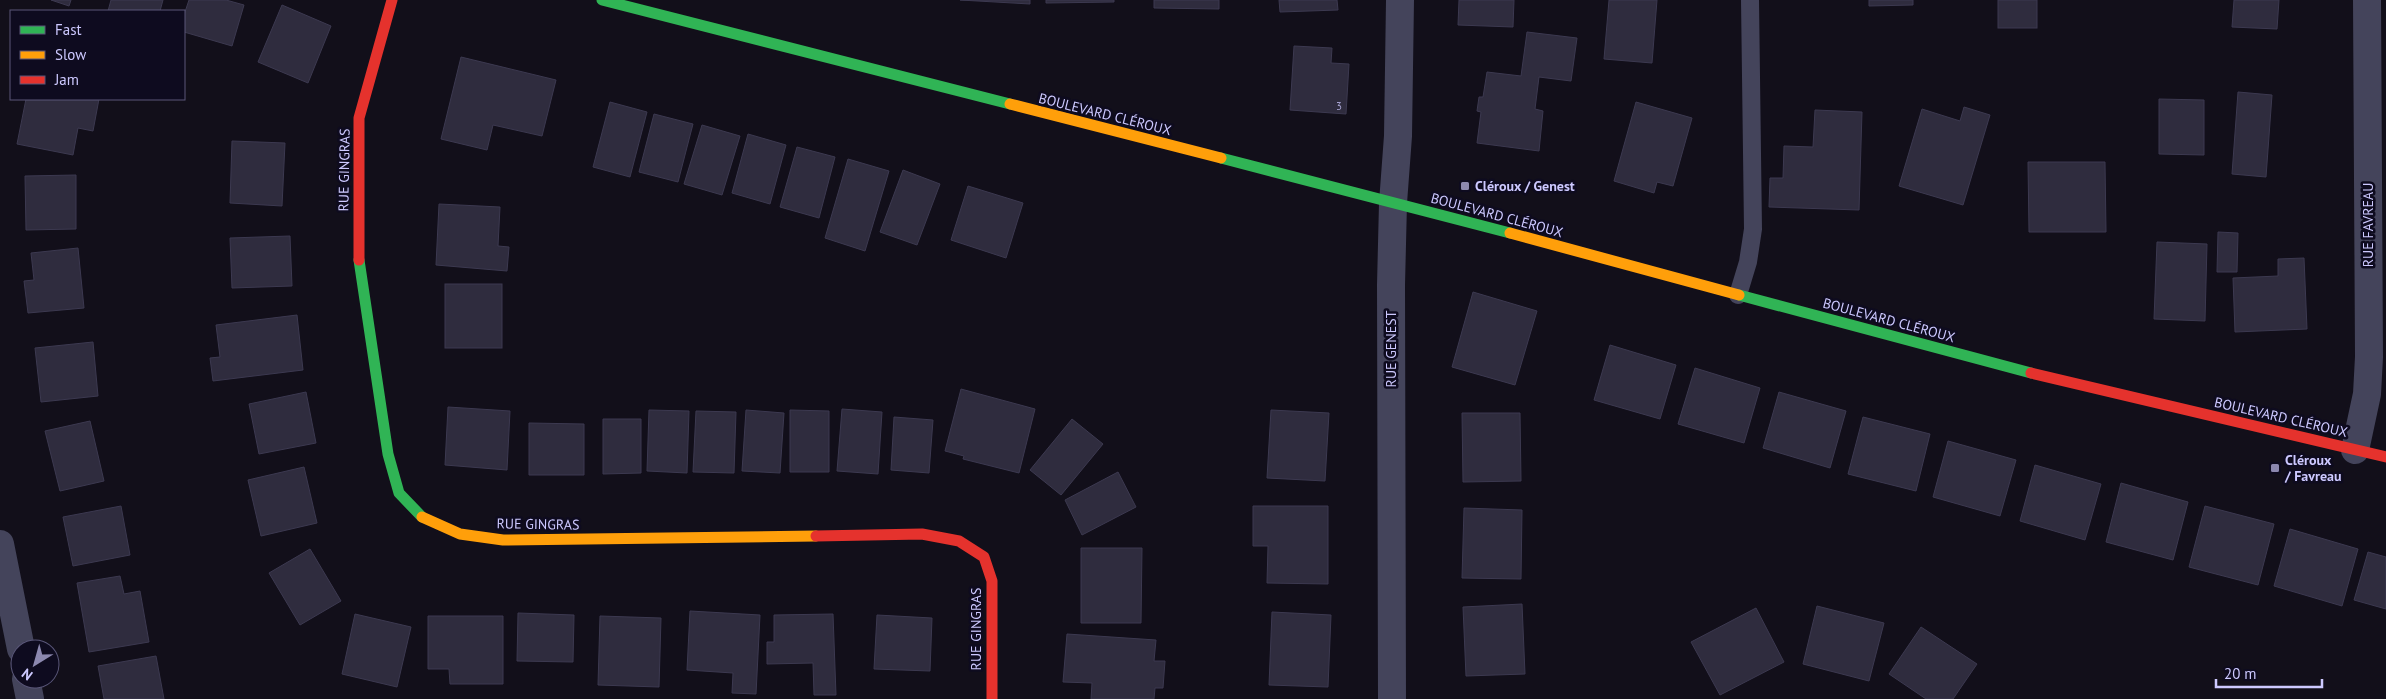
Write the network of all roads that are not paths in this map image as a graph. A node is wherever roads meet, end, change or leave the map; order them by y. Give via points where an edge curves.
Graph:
1 (392, 0) edge
2 (602, 0) edge
3 (1400, 0) edge
4 (1750, 0) edge
5 (2367, 0) edge
6 (1393, 203) junction
7 (1738, 295) junction
8 (2355, 450) junction
9 (2386, 457) edge
10 (0, 544) edge
11 (19, 639) edge
12 (992, 699) edge
13 (1392, 699) edge

1 - 12 street, RUE GINGRAS via 359,118 358,250 388,454 399,493 425,520 460,534 503,540 922,534 959,541 984,557 992,581
2 - 6 street, BOULEVARD CLÉROUX
3 - 6 street, RUE GENEST via 1398,136
4 - 7 lane via 1753,229
5 - 8 street, RUE FAVREAU via 2369,357 2366,394
6 - 7 street, BOULEVARD CLÉROUX
6 - 13 street, RUE GENEST
7 - 8 street, BOULEVARD CLÉROUX via 2037,375
8 - 9 street, BOULEVARD CLÉROUX
10 - 11 street

